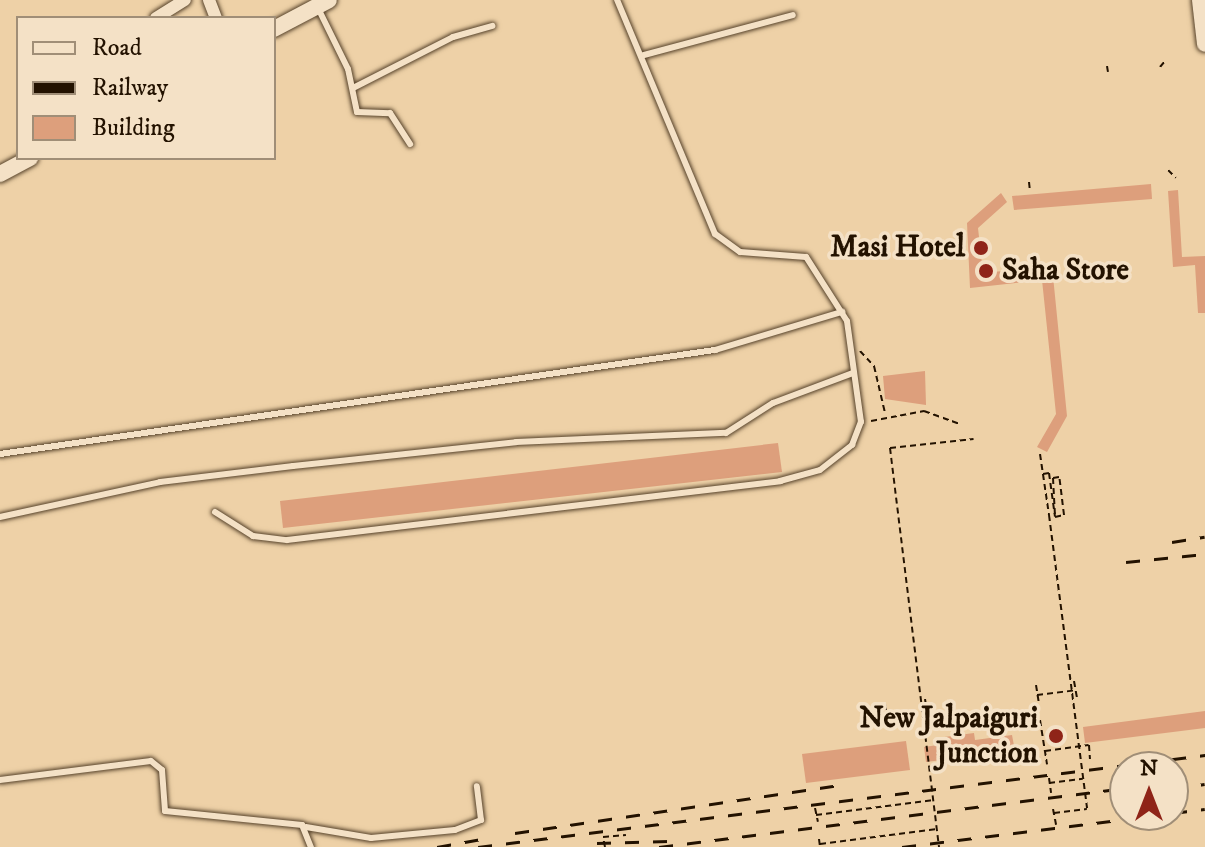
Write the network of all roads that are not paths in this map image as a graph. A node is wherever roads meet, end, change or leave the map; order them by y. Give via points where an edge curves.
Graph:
1 (185, 0) edge
2 (617, 0) edge
3 (1200, 0) edge
4 (323, 3) edge
5 (793, 15) dead end
6 (159, 16) edge
7 (492, 26) dead end
8 (276, 28) edge
9 (1205, 44) edge
10 (644, 55) junction
11 (353, 88) junction
12 (410, 144) dead end
13 (26, 160) edge
14 (0, 174) edge
15 (842, 312) junction
16 (853, 373) junction
17 (0, 454) edge
18 (215, 512) dead end
19 (0, 517) edge
20 (0, 780) edge
21 (477, 786) dead end
22 (306, 827) junction
23 (311, 847) edge

1 - 6 street
2 - 10 lane
3 - 9 main road
4 - 8 main road
4 - 11 lane
5 - 10 lane
7 - 11 lane via 453,37
10 - 15 lane via 719,240 751,254 803,255
11 - 12 lane via 357,112 390,113
13 - 14 main road
15 - 16 lane
15 - 17 lane via 715,350
16 - 18 lane via 861,422 840,457 780,481 287,540 253,536
16 - 19 lane via 773,403 726,433 516,442 293,466 160,482
20 - 22 lane via 151,761 162,770 165,811
21 - 22 lane via 481,820 455,830 371,838
22 - 23 lane

